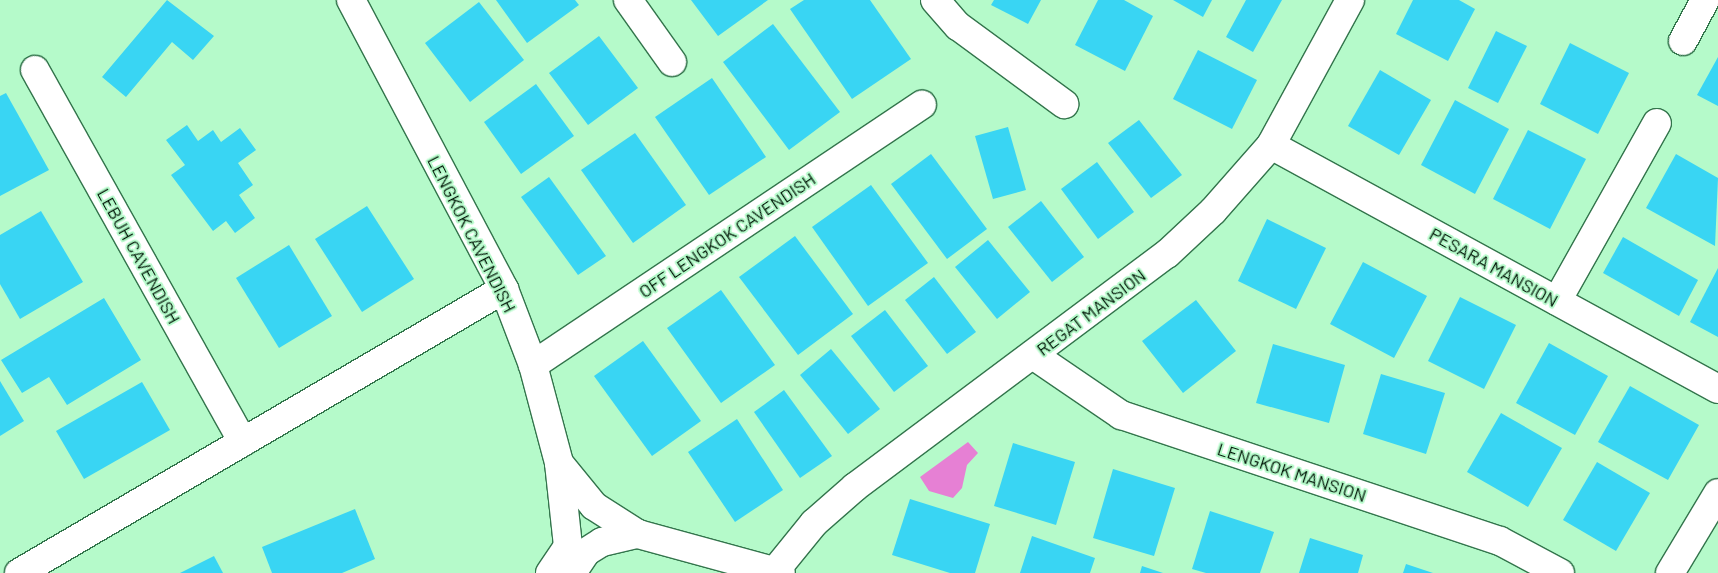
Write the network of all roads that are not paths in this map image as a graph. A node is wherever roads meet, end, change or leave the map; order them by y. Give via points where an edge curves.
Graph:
1 (628, 0) edge
2 (935, 0) edge
3 (1350, 0) edge
4 (1705, 0) edge
5 (354, 1) edge
6 (1683, 41) dead end
7 (672, 62) dead end
8 (35, 70) dead end
9 (1064, 104) dead end
10 (922, 105) dead end
11 (1657, 124) dead end
12 (1271, 145) junction
13 (504, 289) junction
14 (1557, 301) junction
15 (1033, 355) junction
16 (533, 365) junction
17 (1718, 388) edge
18 (243, 442) junction
19 (559, 463) junction
20 (1718, 493) edge
21 (638, 534) junction
22 (778, 572) edge
23 (18, 573) edge
24 (550, 573) edge
25 (572, 573) edge
26 (1560, 573) edge
27 (1670, 573) edge

1 - 7 street
2 - 9 street via 958,26
3 - 12 street, REGAT MANSION
4 - 6 street
5 - 13 street, LENGKOK CAVENDISH
8 - 18 street, LEBUH CAVENDISH
10 - 16 street, OFF LENGKOK CAVENDISH
11 - 14 street
12 - 14 street, PESARA MANSION
12 - 15 street, REGAT MANSION via 1167,254
13 - 16 street, LENGKOK CAVENDISH
13 - 18 street
14 - 17 street, PESARA MANSION
15 - 22 street, REGAT MANSION via 855,487 814,523
15 - 26 street, LENGKOK MANSION via 1121,415 1500,541
16 - 19 street, LENGKOK CAVENDISH
18 - 23 street
19 - 21 street, LENGKOK CAVENDISH via 594,506
19 - 24 street via 568,546
20 - 27 street
21 - 22 street
21 - 25 street via 602,542 586,552

